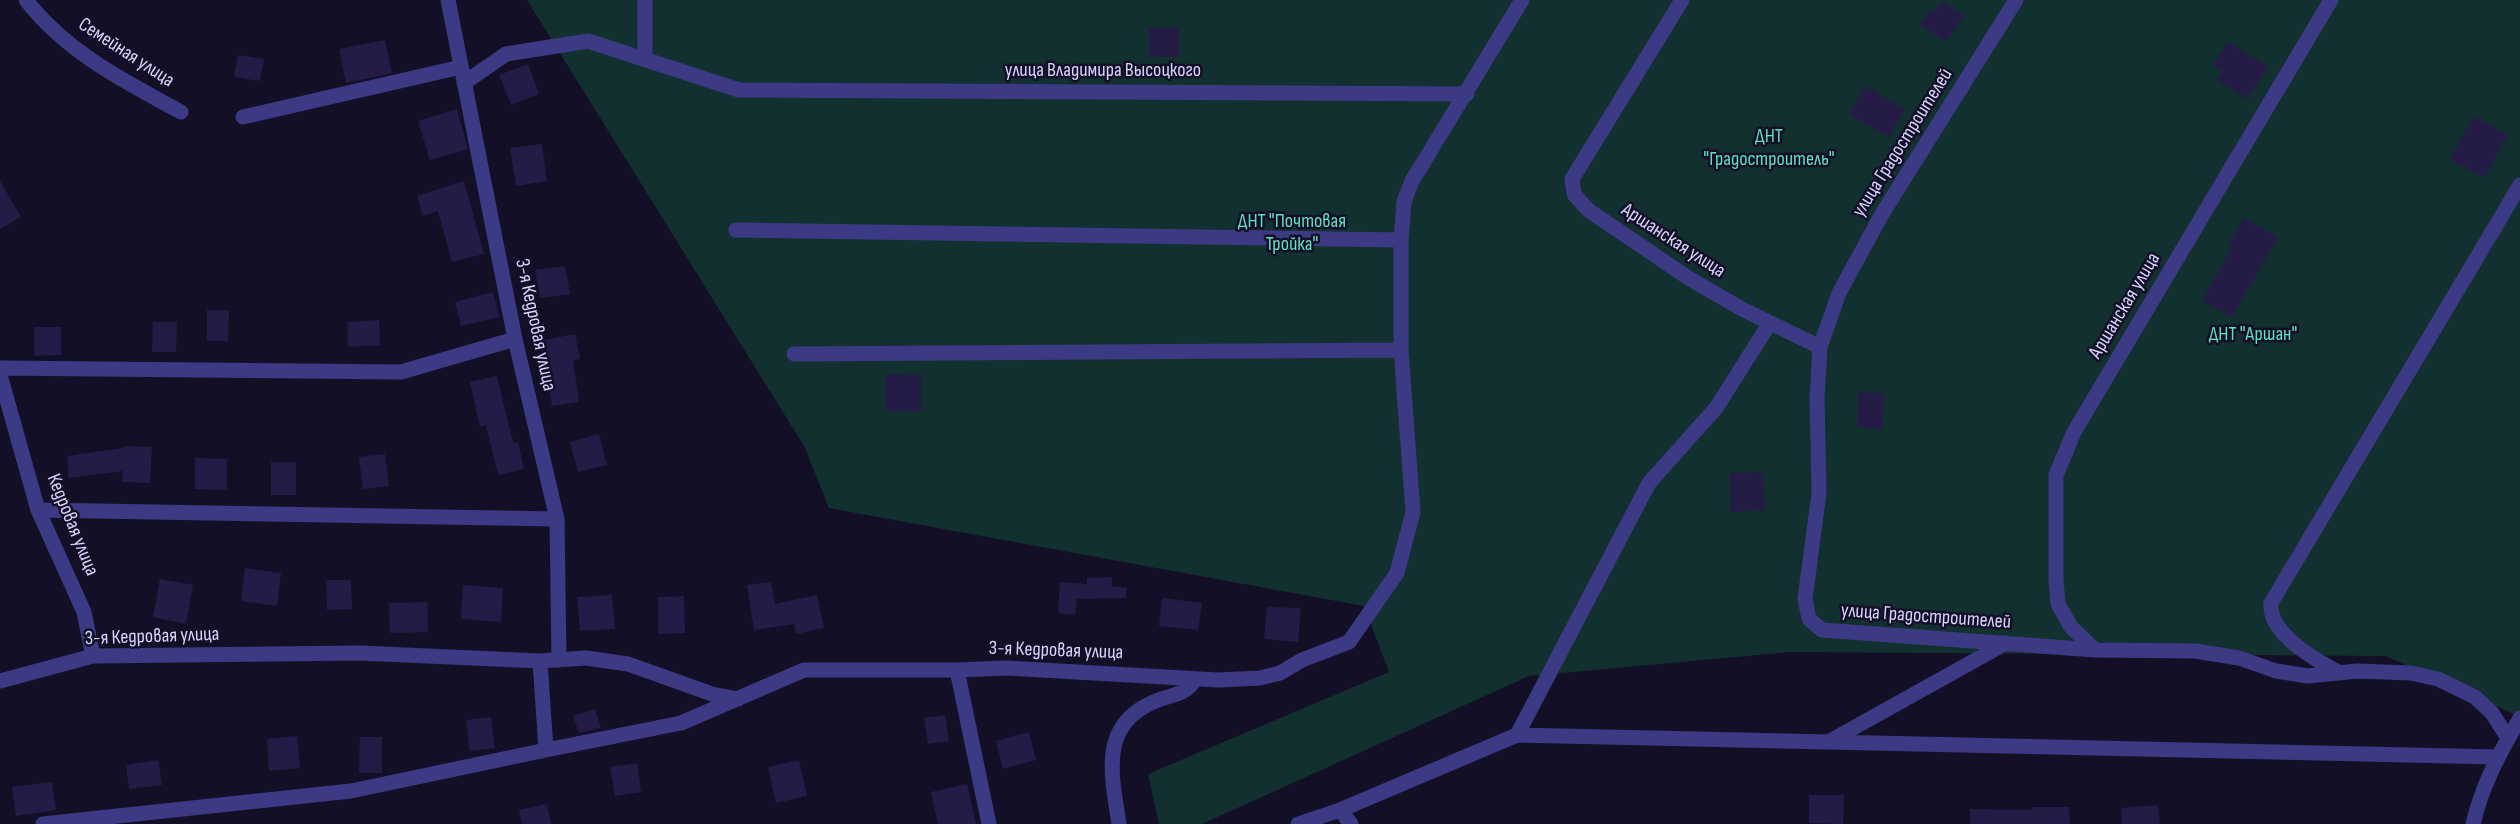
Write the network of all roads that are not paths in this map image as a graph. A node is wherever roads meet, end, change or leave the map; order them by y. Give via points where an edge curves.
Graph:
1 (26, 0) edge
2 (448, 0) edge
3 (645, 0) edge
4 (1522, 0) edge
5 (1683, 0) edge
6 (2016, 0) edge
7 (2331, 0) edge
8 (645, 59) junction
9 (461, 67) junction
10 (464, 83) junction
11 (1467, 94) junction
12 (181, 112) dead end
13 (243, 117) dead end
14 (2520, 185) edge
15 (736, 230) dead end
16 (1401, 240) junction
17 (1770, 323) junction
18 (515, 339) junction
19 (1820, 347) junction
20 (1401, 350) junction
21 (794, 354) dead end
22 (0, 368) edge
23 (0, 375) edge
24 (38, 510) junction
25 (557, 519) junction
26 (2006, 643) junction
27 (2095, 650) junction
28 (93, 656) junction
29 (559, 660) junction
30 (540, 661) junction
31 (957, 670) junction
32 (2340, 673) junction
33 (1195, 679) junction
34 (0, 681) edge
35 (738, 699) junction
36 (2520, 718) edge
37 (1517, 735) junction
38 (2508, 738) junction
39 (1828, 742) junction
40 (546, 750) junction
41 (2497, 757) junction
42 (1340, 810) junction
43 (43, 824) edge
44 (989, 824) edge
45 (1119, 824) edge
46 (1298, 824) edge
47 (1351, 824) edge
48 (2473, 824) edge

1 - 12 street, Семейная улица via 72,48
2 - 9 street, 3-я Кедровая улица
3 - 8 street
4 - 11 street
5 - 17 street, Аршанская улица via 1572,179 1574,194 1588,210 1690,279
6 - 19 street, улица Градостроителей via 1882,214 1839,293
7 - 27 street, Аршанская улица via 2074,432 2056,475 2058,604 2071,627
8 - 10 street, улица Владимира Высоцкого via 588,40 506,54
8 - 11 street, улица Владимира Высоцкого via 739,90
9 - 10 street, 3-я Кедровая улица
9 - 13 street
10 - 18 street, 3-я Кедровая улица
11 - 16 street via 1412,181 1404,202
14 - 32 street via 2271,603 2270,611 2285,635 2301,650
15 - 16 street
16 - 20 street
17 - 19 street, Аршанская улица
17 - 37 street via 1716,408 1648,483
18 - 22 street via 401,372
18 - 25 street, 3-я Кедровая улица
19 - 26 street, улица Градостроителей via 1819,493 1805,599 1809,619 1822,630
20 - 21 street
20 - 33 street, 3-я Кедровая улица via 1413,512 1397,573 1348,642 1260,678
23 - 24 street, Кедровая улица
24 - 25 street
24 - 28 street, Кедровая улица via 84,612
25 - 29 street, 3-я Кедровая улица
26 - 27 street, улица Градостроителей
26 - 39 street
27 - 32 street, улица Градостроителей via 2195,651 2239,658 2294,674
28 - 30 street, 3-я Кедровая улица via 360,653
28 - 34 street, 3-я Кедровая улица
29 - 30 street, 3-я Кедровая улица
29 - 35 street, 3-я Кедровая улица via 586,658 628,664 711,694
30 - 40 street
31 - 33 street, 3-я Кедровая улица via 1006,668
31 - 35 street, 3-я Кедровая улица via 804,670
31 - 44 street
32 - 38 street, улица Градостроителей via 2390,671 2438,679 2475,697 2492,713
33 - 45 street via 1188,689 1149,704 1128,718 1114,741 1111,768
35 - 40 street via 681,723
36 - 38 street
37 - 39 street
37 - 42 street
38 - 41 street
39 - 41 street
40 - 43 street via 351,791
41 - 48 street
42 - 46 street
42 - 47 street

